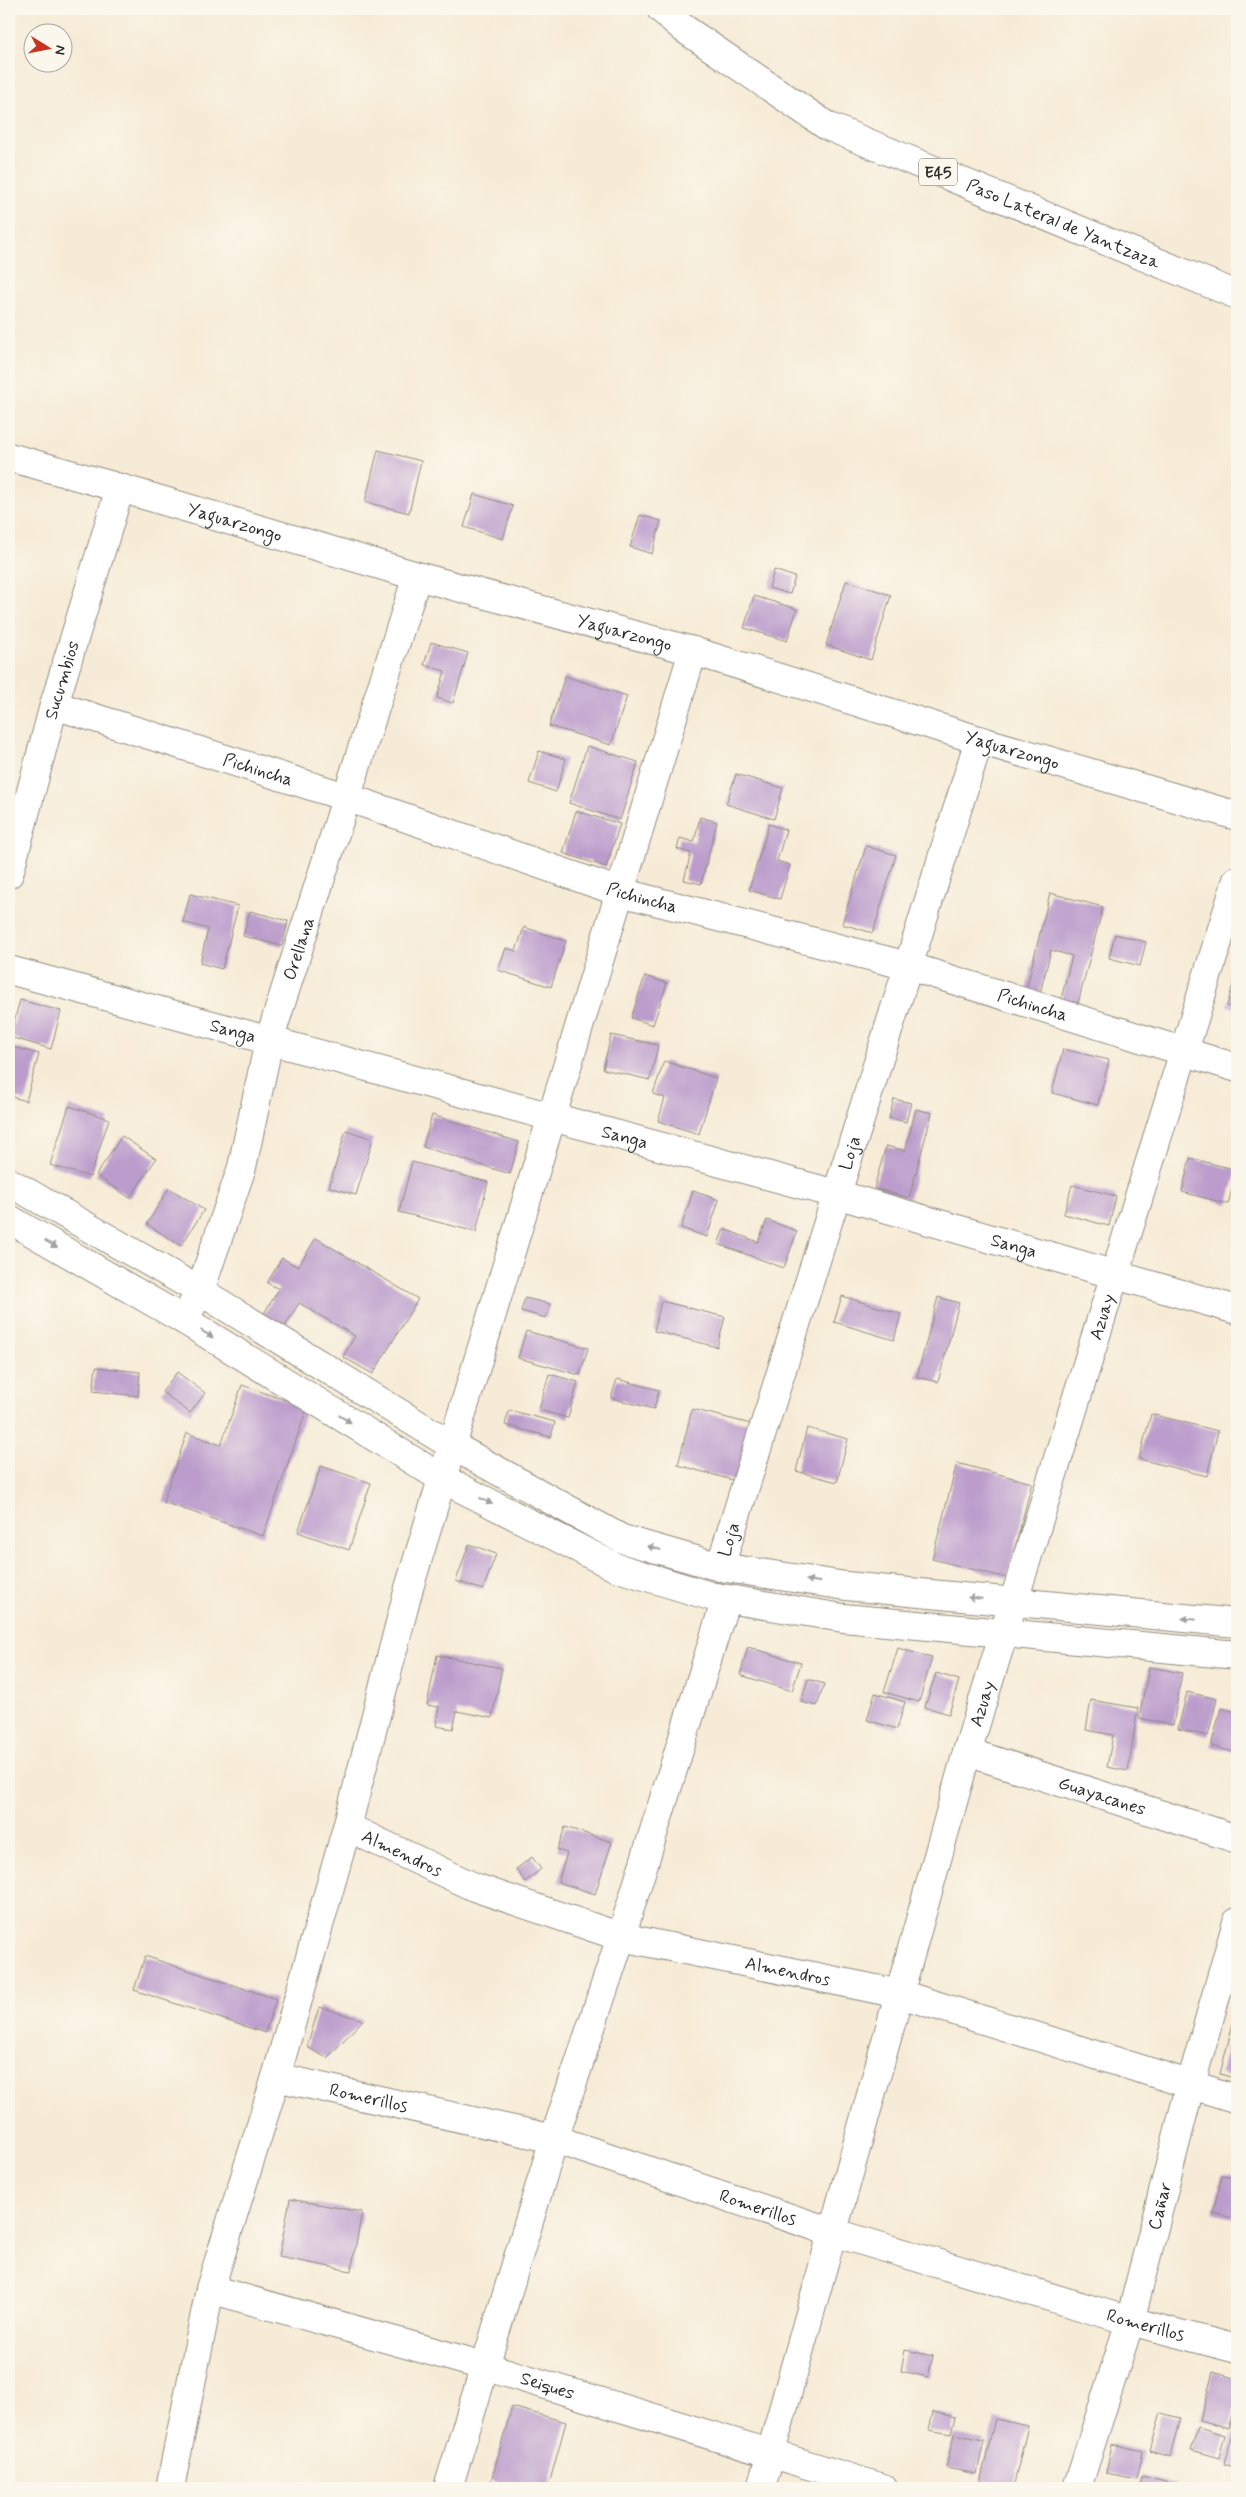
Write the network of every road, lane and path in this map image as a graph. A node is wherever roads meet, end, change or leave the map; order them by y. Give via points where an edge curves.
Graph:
1 (661, 9) edge
2 (1237, 295) edge
3 (9, 457) edge
4 (120, 488) junction
5 (417, 576) junction
6 (693, 651) junction
7 (54, 705) junction
8 (979, 740) junction
9 (346, 797) junction
10 (1237, 816) edge
11 (9, 874) edge
12 (1237, 880) edge
13 (620, 892) junction
14 (908, 966) junction
15 (9, 970) edge
16 (269, 1041) junction
17 (1184, 1052) junction
18 (1237, 1068) edge
19 (552, 1116) junction
20 (9, 1182) edge
21 (836, 1194) junction
22 (9, 1219) edge
23 (1115, 1273) junction
24 (200, 1291) junction
25 (1237, 1310) edge
26 (184, 1320) junction
27 (453, 1446) junction
28 (442, 1479) junction
29 (720, 1567) junction
30 (726, 1599) junction
31 (1015, 1602) junction
32 (1237, 1623) edge
33 (1004, 1631) junction
34 (1237, 1655) edge
35 (967, 1752) junction
36 (347, 1827) junction
37 (1237, 1839) edge
38 (1237, 1922) edge
39 (621, 1937) junction
40 (900, 1994) junction
41 (276, 2077) junction
42 (1191, 2083) junction
43 (1237, 2099) edge
44 (554, 2139) junction
45 (832, 2232) junction
46 (210, 2289) junction
47 (1130, 2321) junction
48 (1237, 2349) edge
49 (484, 2366) junction
50 (770, 2454) junction
51 (170, 2488) edge
52 (448, 2488) edge
53 (761, 2488) edge
54 (883, 2488) edge
55 (1077, 2488) edge

1 - 2 main road, Paso Lateral de Yantzaza / E45 via 683,28 827,126
3 - 4 main road, Yaguarzongo
4 - 5 main road, Yaguarzongo
4 - 7 main road, Sucumbios
5 - 6 main road, Yaguarzongo
5 - 9 main road, Orellana
6 - 8 main road, Yaguarzongo
6 - 13 main road
7 - 9 main road, Pichincha
7 - 11 main road, Sucumbios
8 - 10 main road, Yaguarzongo
8 - 14 main road, Loja
9 - 13 main road, Pichincha
9 - 16 main road, Orellana
12 - 17 main road, Azuay
13 - 14 main road, Pichincha
13 - 19 main road
14 - 17 main road, Pichincha
14 - 21 main road, Loja
15 - 16 main road, Sanga
16 - 19 main road, Sanga
16 - 24 main road, Orellana via 242,1167
17 - 18 main road, Pichincha
17 - 23 main road, Azuay
19 - 21 main road, Sanga
19 - 27 main road
20 - 24 main road
21 - 23 main road, Sanga
21 - 29 main road, Loja
22 -> 26 main road
23 - 25 main road, Sanga
23 - 31 main road, Azuay
24 - 26 main road, Orellana
24 - 27 main road
26 -> 28 main road
27 - 28 main road
29 -> 27 main road via 622,1539
28 -> 30 main road via 615,1567
28 - 36 main road via 409,1588
31 -> 29 main road via 846,1586
30 - 33 main road via 843,1618
30 - 39 main road
32 -> 31 main road
31 - 33 main road, Azuay
33 - 34 main road
33 - 35 main road, Azuay
35 - 37 main road, Guayacanes
35 - 40 main road, Azuay
36 - 39 main road, Almendros via 474,1887
36 - 41 main road
38 - 42 main road, Cañar
39 - 40 main road, Almendros
39 - 44 main road
40 - 42 main road, Almendros
40 - 45 main road, Azuay
41 - 44 main road, Romerillos
41 - 46 main road
42 - 43 main road, Almendros
42 - 47 main road, Cañar
44 - 45 main road, Romerillos
44 - 49 main road
45 - 47 main road, Romerillos
45 - 50 main road, Azuay
46 - 49 main road, Seiques
46 - 51 main road
47 - 48 main road, Romerillos
47 - 55 main road, Cañar
49 - 50 main road, Seiques
49 - 52 main road
50 - 53 main road, Azuay
50 - 54 main road, Seiques

